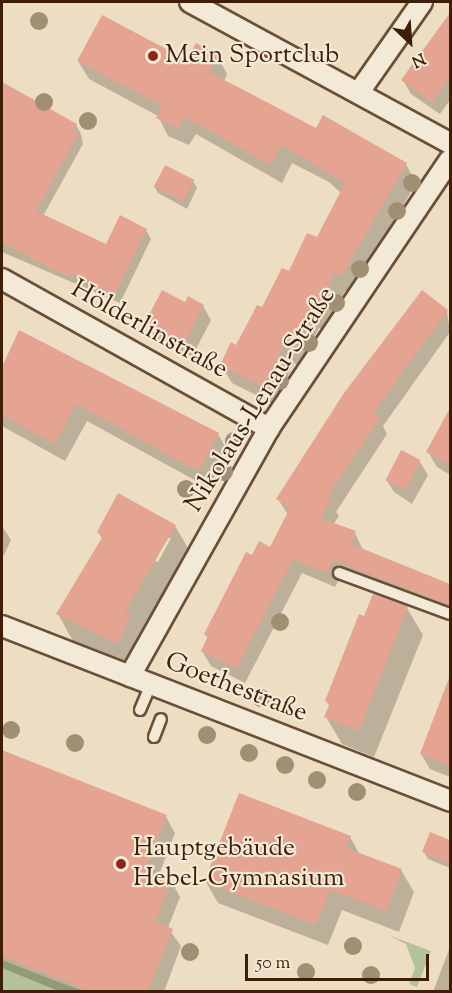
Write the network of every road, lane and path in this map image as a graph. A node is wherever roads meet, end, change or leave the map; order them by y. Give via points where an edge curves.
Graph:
1 (190, 2) edge
2 (422, 2) edge
3 (359, 92) junction
4 (450, 143) edge
5 (450, 160) edge
6 (2, 279) edge
7 (269, 428) junction
8 (339, 573) dead end
9 (450, 614) edge
10 (2, 626) edge
11 (130, 676) junction
12 (151, 684) junction
13 (140, 710) dead end
14 (161, 719) dead end
15 (154, 737) dead end
16 (450, 801) edge

1 - 3 street
2 - 3 street
3 - 4 street
5 - 7 street, Nikolaus-Lenau-Straße
6 - 7 street, Hölderlinstraße
7 - 11 street, Nikolaus-Lenau-Straße
8 - 9 lane
10 - 11 street, Goethestraße
11 - 12 street, Goethestraße
12 - 13 lane
12 - 16 street, Goethestraße
14 - 15 lane

